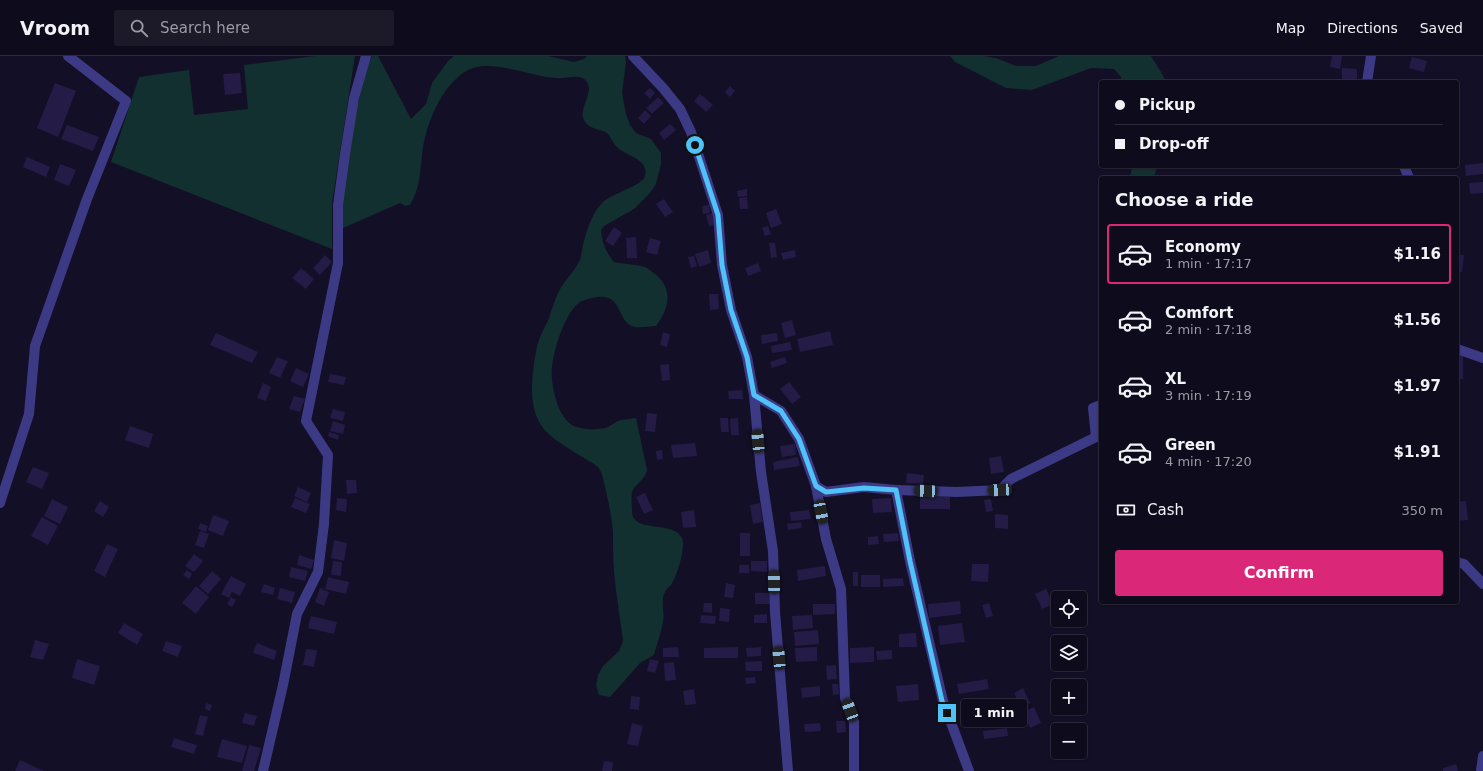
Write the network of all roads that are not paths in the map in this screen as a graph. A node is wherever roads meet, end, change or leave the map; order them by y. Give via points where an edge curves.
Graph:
1 (68, 56) edge
2 (366, 56) edge
3 (633, 56) edge
4 (1371, 56) edge
5 (1367, 80) edge
6 (1459, 350) edge
7 (1483, 358) edge
8 (754, 395) junction
9 (1099, 406) edge
10 (816, 486) junction
11 (896, 490) junction
12 (0, 503) edge
13 (1459, 563) edge
14 (1483, 584) edge
15 (1483, 756) edge
16 (263, 771) edge
17 (788, 771) edge
18 (854, 771) edge
19 (969, 771) edge
20 (1481, 771) edge

1 - 12 street via 126,101 35,346 29,414
2 - 16 street via 354,98 343,168 338,205 338,263 306,421 328,455 318,572 297,614
3 - 8 street via 680,109 691,132 718,215 722,265 731,310 747,357
4 - 5 street
6 - 7 street
8 - 10 street via 781,411 799,439
8 - 17 street via 761,472 773,551 775,612
9 - 11 street via 1093,408 1096,437 1012,479 1000,490
10 - 11 street via 826,492 864,488
10 - 18 street via 826,539 841,589 845,698 854,722
11 - 19 street via 942,701
13 - 14 street via 1464,564
15 - 20 street

